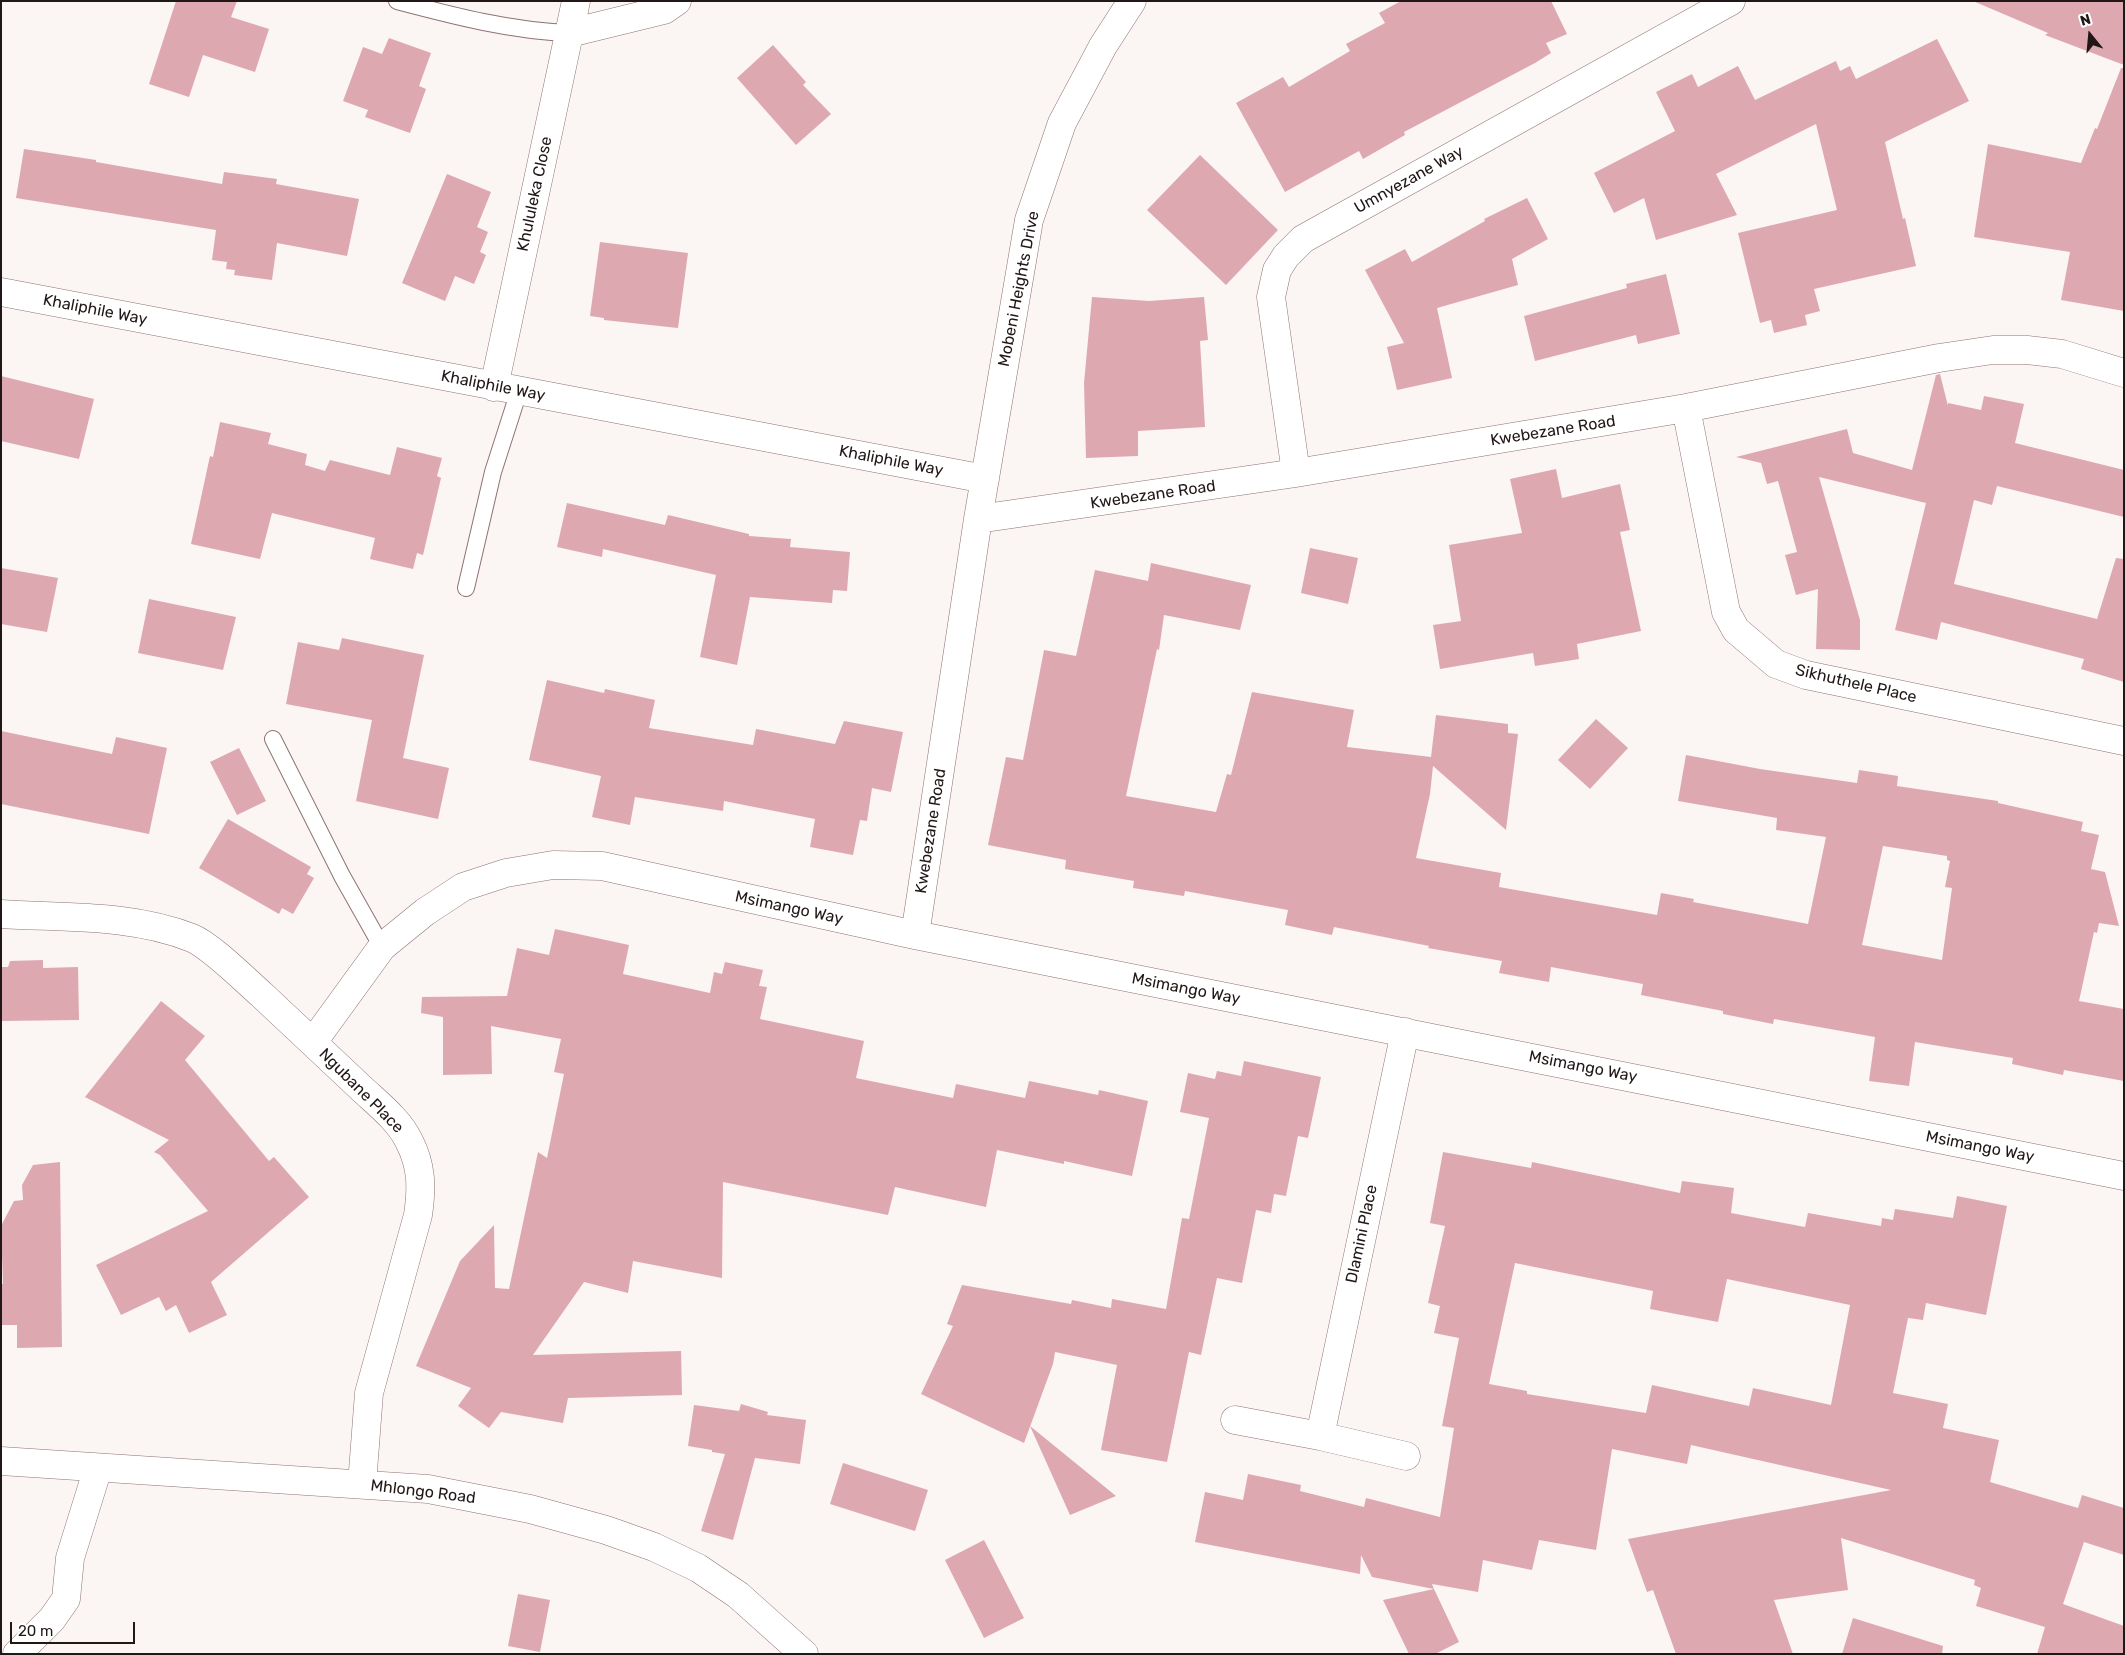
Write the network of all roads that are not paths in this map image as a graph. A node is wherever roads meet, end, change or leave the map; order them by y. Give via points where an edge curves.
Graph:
1 (397, 1) edge
2 (576, 1) edge
3 (677, 1) edge
4 (1132, 1) edge
5 (1731, 1) edge
6 (570, 33) junction
7 (1, 292) edge
8 (2124, 373) edge
9 (507, 389) junction
10 (1686, 408) junction
11 (1296, 474) junction
12 (984, 479) junction
13 (978, 519) junction
14 (466, 588) dead end
15 (273, 739) dead end
16 (2124, 741) edge
17 (1, 914) edge
18 (915, 936) junction
19 (382, 948) junction
20 (1405, 1032) junction
21 (313, 1042) junction
22 (2124, 1176) edge
23 (1235, 1420) dead end
24 (1320, 1436) junction
25 (1406, 1456) dead end
26 (1, 1460) edge
27 (98, 1468) junction
28 (362, 1484) junction
29 (17, 1654) edge
30 (804, 1654) edge

1 - 6 lane via 539,32
2 - 6 street, Khululeka Close
3 - 6 street via 664,10
4 - 12 street, Mobeni Heights Drive via 1103,46 1062,123 1030,220
5 - 11 street, Umnyezane Way via 1303,239 1286,256 1277,270 1271,298
6 - 9 street, Khululeka Close
7 - 9 street, Khaliphile Way
8 - 10 street, Kwebezane Road via 2062,354 1993,350
9 - 12 street, Khaliphile Way
9 - 14 lane via 493,472
10 - 11 street, Kwebezane Road
10 - 16 street, Sikhuthele Place via 1726,612 1736,630 1776,664 1806,675
11 - 13 street, Kwebezane Road
12 - 13 street, Kwebezane Road
13 - 18 street, Kwebezane Road
15 - 19 lane
17 - 21 street, Ngubane Place via 133,922 194,939 225,962
18 - 19 street, Msimango Way via 602,866 553,865 506,873 463,887 425,912
18 - 20 street, Msimango Way
19 - 21 street, Msimango Way
20 - 22 street, Msimango Way
20 - 24 street, Dlamini Place
21 - 28 street, Ngubane Place via 390,1116 409,1140 418,1163 422,1188 418,1215 369,1393
23 - 24 street
24 - 25 street
26 - 27 street, Mhlongo Road
27 - 28 street, Mhlongo Road
27 - 29 street via 70,1558 66,1599 52,1619
28 - 30 street, Mhlongo Road via 428,1489 530,1509 654,1547 698,1568 738,1595

